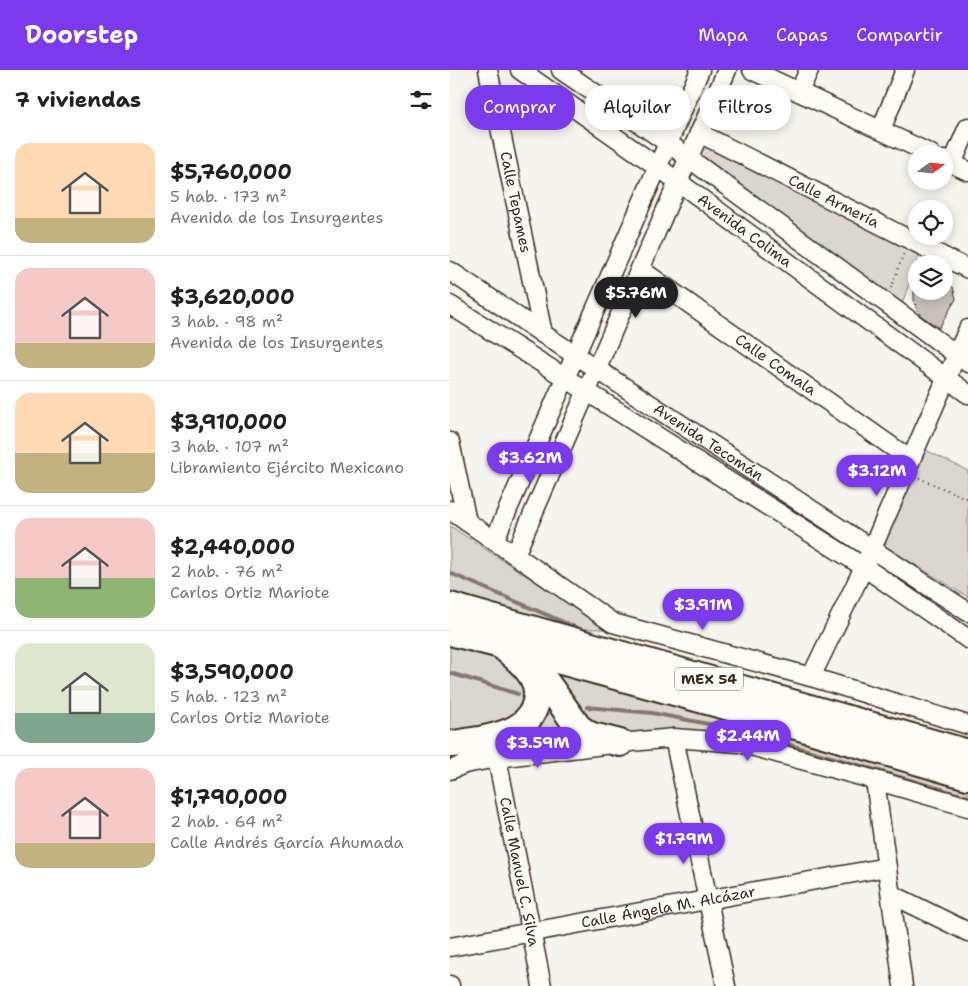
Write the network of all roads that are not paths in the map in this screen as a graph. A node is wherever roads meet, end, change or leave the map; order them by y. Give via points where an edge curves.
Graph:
1 (488, 70) edge
2 (520, 70) edge
3 (561, 70) edge
4 (700, 70) edge
5 (727, 70) edge
6 (752, 70) edge
7 (809, 70) edge
8 (905, 70) edge
9 (799, 92) junction
10 (968, 127) edge
11 (881, 130) junction
12 (700, 133) junction
13 (668, 143) junction
14 (912, 145) edge
15 (688, 159) junction
16 (955, 165) edge
17 (658, 167) junction
18 (678, 182) junction
19 (640, 269) junction
20 (968, 269) edge
21 (450, 271) edge
22 (450, 305) edge
23 (968, 329) edge
24 (543, 334) junction
25 (575, 355) junction
26 (962, 358) edge
27 (596, 369) junction
28 (947, 378) junction
29 (565, 379) junction
30 (587, 391) junction
31 (968, 394) edge
32 (450, 442) edge
33 (528, 464) junction
34 (908, 466) junction
35 (550, 478) junction
36 (450, 510) edge
37 (467, 522) junction
38 (494, 540) junction
39 (871, 549) junction
40 (515, 555) junction
41 (864, 567) junction
42 (450, 606) edge
43 (968, 612) edge
44 (450, 632) edge
45 (968, 639) edge
46 (512, 647) junction
47 (811, 677) junction
48 (968, 725) edge
49 (674, 738) junction
50 (620, 742) junction
51 (450, 744) edge
52 (968, 753) edge
53 (497, 758) junction
54 (450, 770) edge
55 (968, 776) edge
56 (875, 780) junction
57 (968, 806) edge
58 (887, 867) junction
59 (891, 894) junction
60 (708, 900) junction
61 (531, 932) junction
62 (968, 932) edge
63 (450, 947) edge
64 (542, 986) edge
65 (726, 986) edge
66 (903, 986) edge

1 - 24 street, Calle Tepames
2 - 17 street, Avenida Colima
3 - 13 street, Avenida Colima
4 - 13 street
5 - 12 street
6 - 9 street
7 - 9 street
8 - 11 street
9 - 11 street
10 - 16 street
11 - 14 street
12 - 15 street
12 - 20 street, Calle Armería
13 - 15 street, Avenida Colima
13 - 17 street
15 - 18 street
15 - 26 street, Avenida Colima
17 - 18 street, Avenida Colima
17 - 25 street
18 - 19 street
18 - 28 street, Avenida Colima
19 - 27 street
19 - 34 street, Calle Comala
21 - 24 street, Avenida Tecomán
22 - 29 street, Avenida Tecomán
23 - 26 street
24 - 25 street, Avenida Tecomán
25 - 27 street, Avenida Tecomán
25 - 29 street
26 - 28 street
27 - 30 street
27 - 39 street, Avenida Tecomán
28 - 31 street, Avenida Colima
28 - 34 street
29 - 30 street, Avenida Tecomán
29 - 33 street
30 - 35 street
30 - 41 street, Avenida Tecomán
32 - 37 street
33 - 35 street
33 - 38 street
34 - 39 street
35 - 40 street
36 - 37 street
37 - 38 street
38 - 40 street
39 - 41 street
39 - 43 street, Avenida Tecomán
40 - 47 street via 613,623
41 - 45 street, Avenida Tecomán
41 - 47 street
42 - 52 highway, MEX 54
44 - 46 highway, MEX 54
46 - 50 highway via 578,727 588,735
46 - 51 highway via 536,684 538,694 531,716 513,731
46 - 55 highway, MEX 54
47 - 48 street
49 - 50 street
49 - 56 street via 740,743
49 - 60 street
50 - 53 street
53 - 54 street
53 - 61 street, Calle Manuel C. Silva
56 - 57 street
56 - 58 street
58 - 59 street
58 - 60 street, Calle Ángela M. Alcázar
59 - 62 street
59 - 66 street
60 - 61 street, Calle Ángela M. Alcázar
60 - 65 street
61 - 63 street, Calle Ángela M. Alcázar
61 - 64 street, Calle Manuel C. Silva

